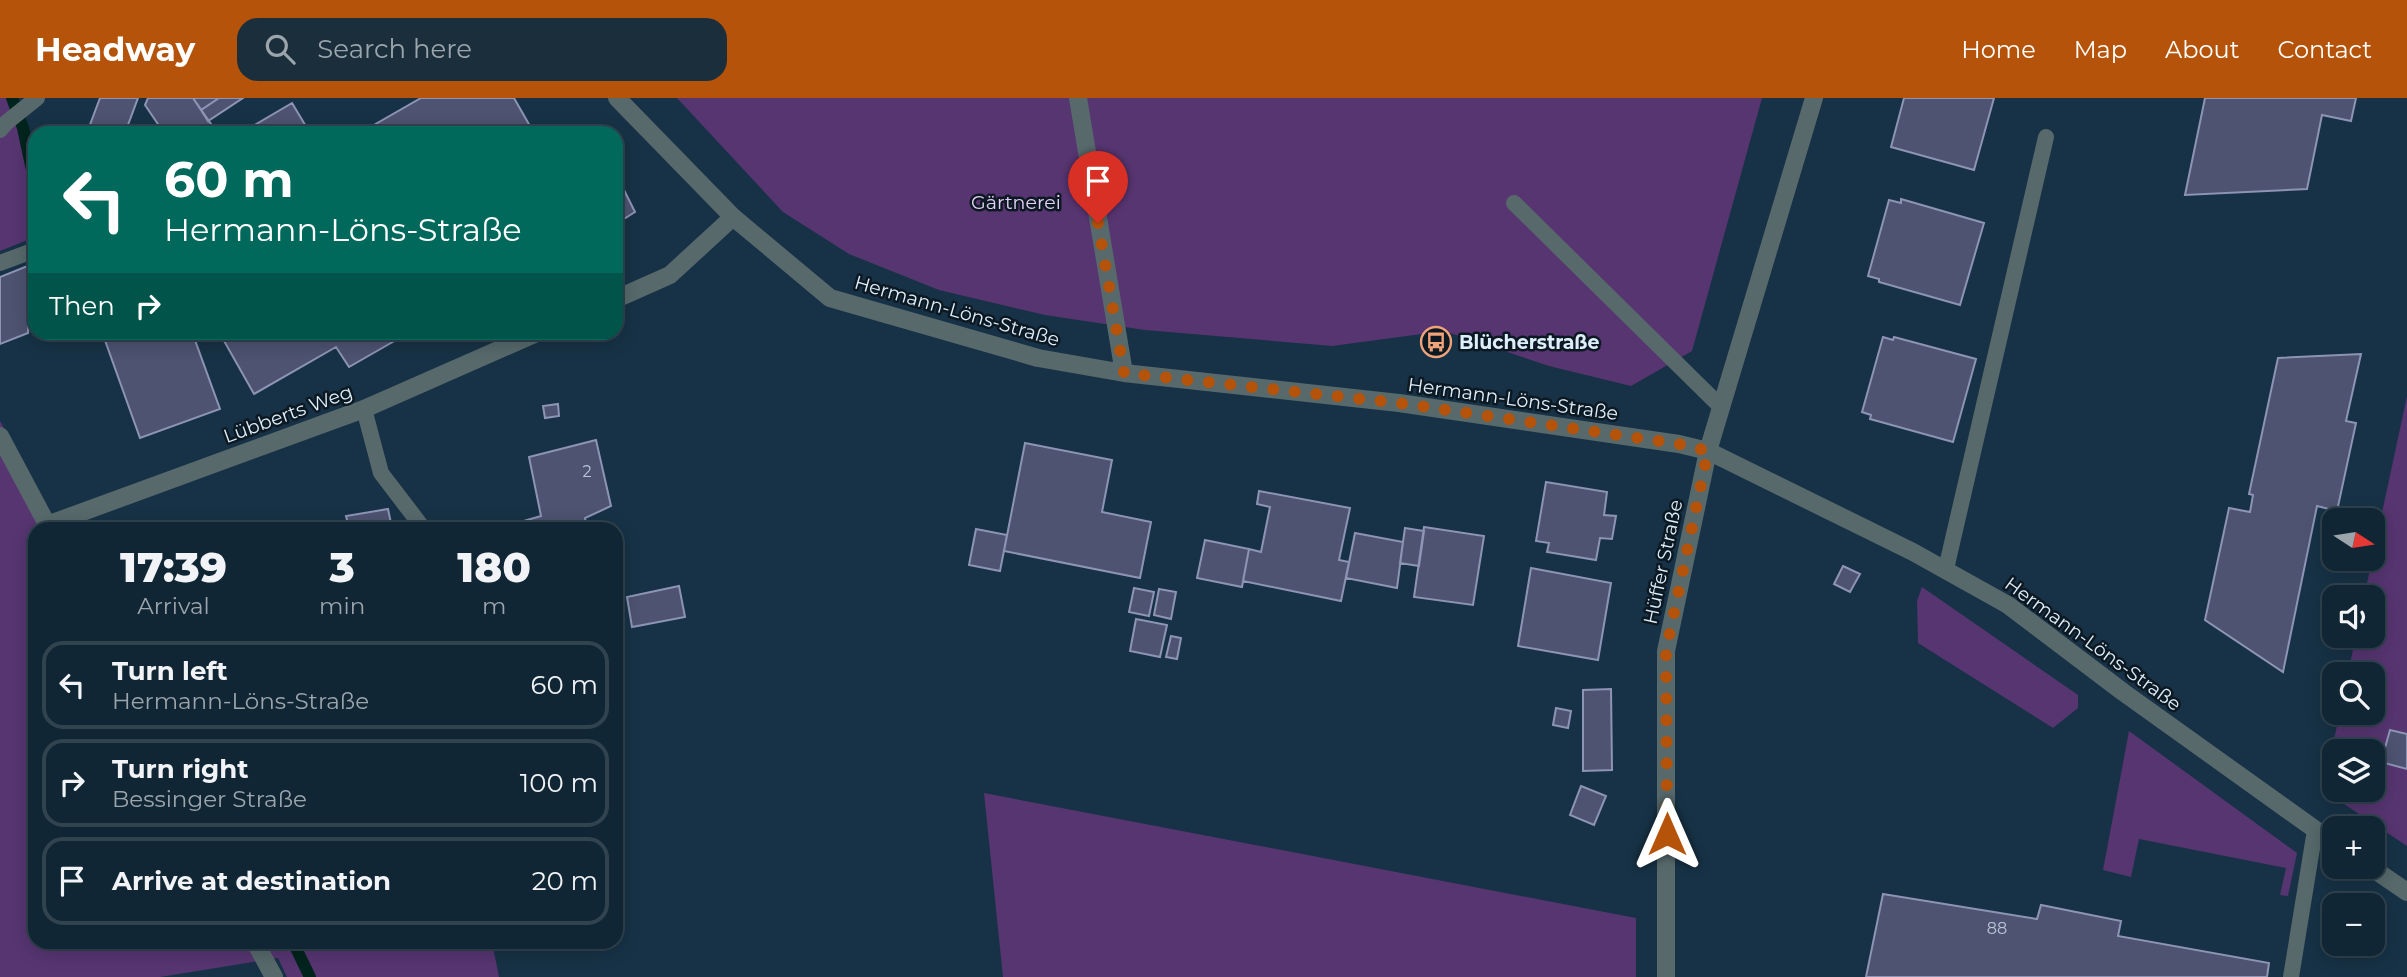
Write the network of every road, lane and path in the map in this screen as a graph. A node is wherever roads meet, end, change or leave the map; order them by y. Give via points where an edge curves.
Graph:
1 (617, 98) edge
2 (1078, 98) edge
3 (1814, 98) edge
4 (34, 101) edge
5 (3, 126) edge
6 (2046, 137) dead end
7 (1514, 203) dead end
8 (733, 217) junction
9 (28, 253) edge
10 (0, 263) edge
11 (623, 296) edge
12 (521, 340) edge
13 (1124, 373) junction
14 (1721, 407) junction
15 (364, 409) junction
16 (0, 436) edge
17 (1708, 451) junction
18 (45, 522) edge
19 (61, 522) edge
20 (419, 522) edge
21 (1946, 569) junction
22 (2315, 830) junction
23 (2322, 835) edge
24 (2385, 877) edge
25 (2407, 892) edge
26 (260, 949) edge
27 (274, 977) edge
28 (1667, 977) edge
29 (2291, 977) edge

1 - 8 street, Hermann-Löns-Straße
2 - 13 street
3 - 14 street
4 - 5 lane
6 - 21 lane
7 - 14 lane
8 - 11 street via 670,275
8 - 13 street, Hermann-Löns-Straße via 830,298 1038,358
9 - 10 lane
12 - 15 street, Lübberts Weg
13 - 17 street, Hermann-Löns-Straße via 1399,403
14 - 17 street
15 - 19 street, Lübberts Weg
15 - 20 lane via 382,473
16 - 18 street
17 - 21 street, Hermann-Löns-Straße
17 - 28 street, Hüffer Straße via 1666,651
21 - 22 street, Hermann-Löns-Straße via 2008,605
22 - 23 street, Hermann-Löns-Straße
22 - 29 lane
24 - 25 street
26 - 27 street

